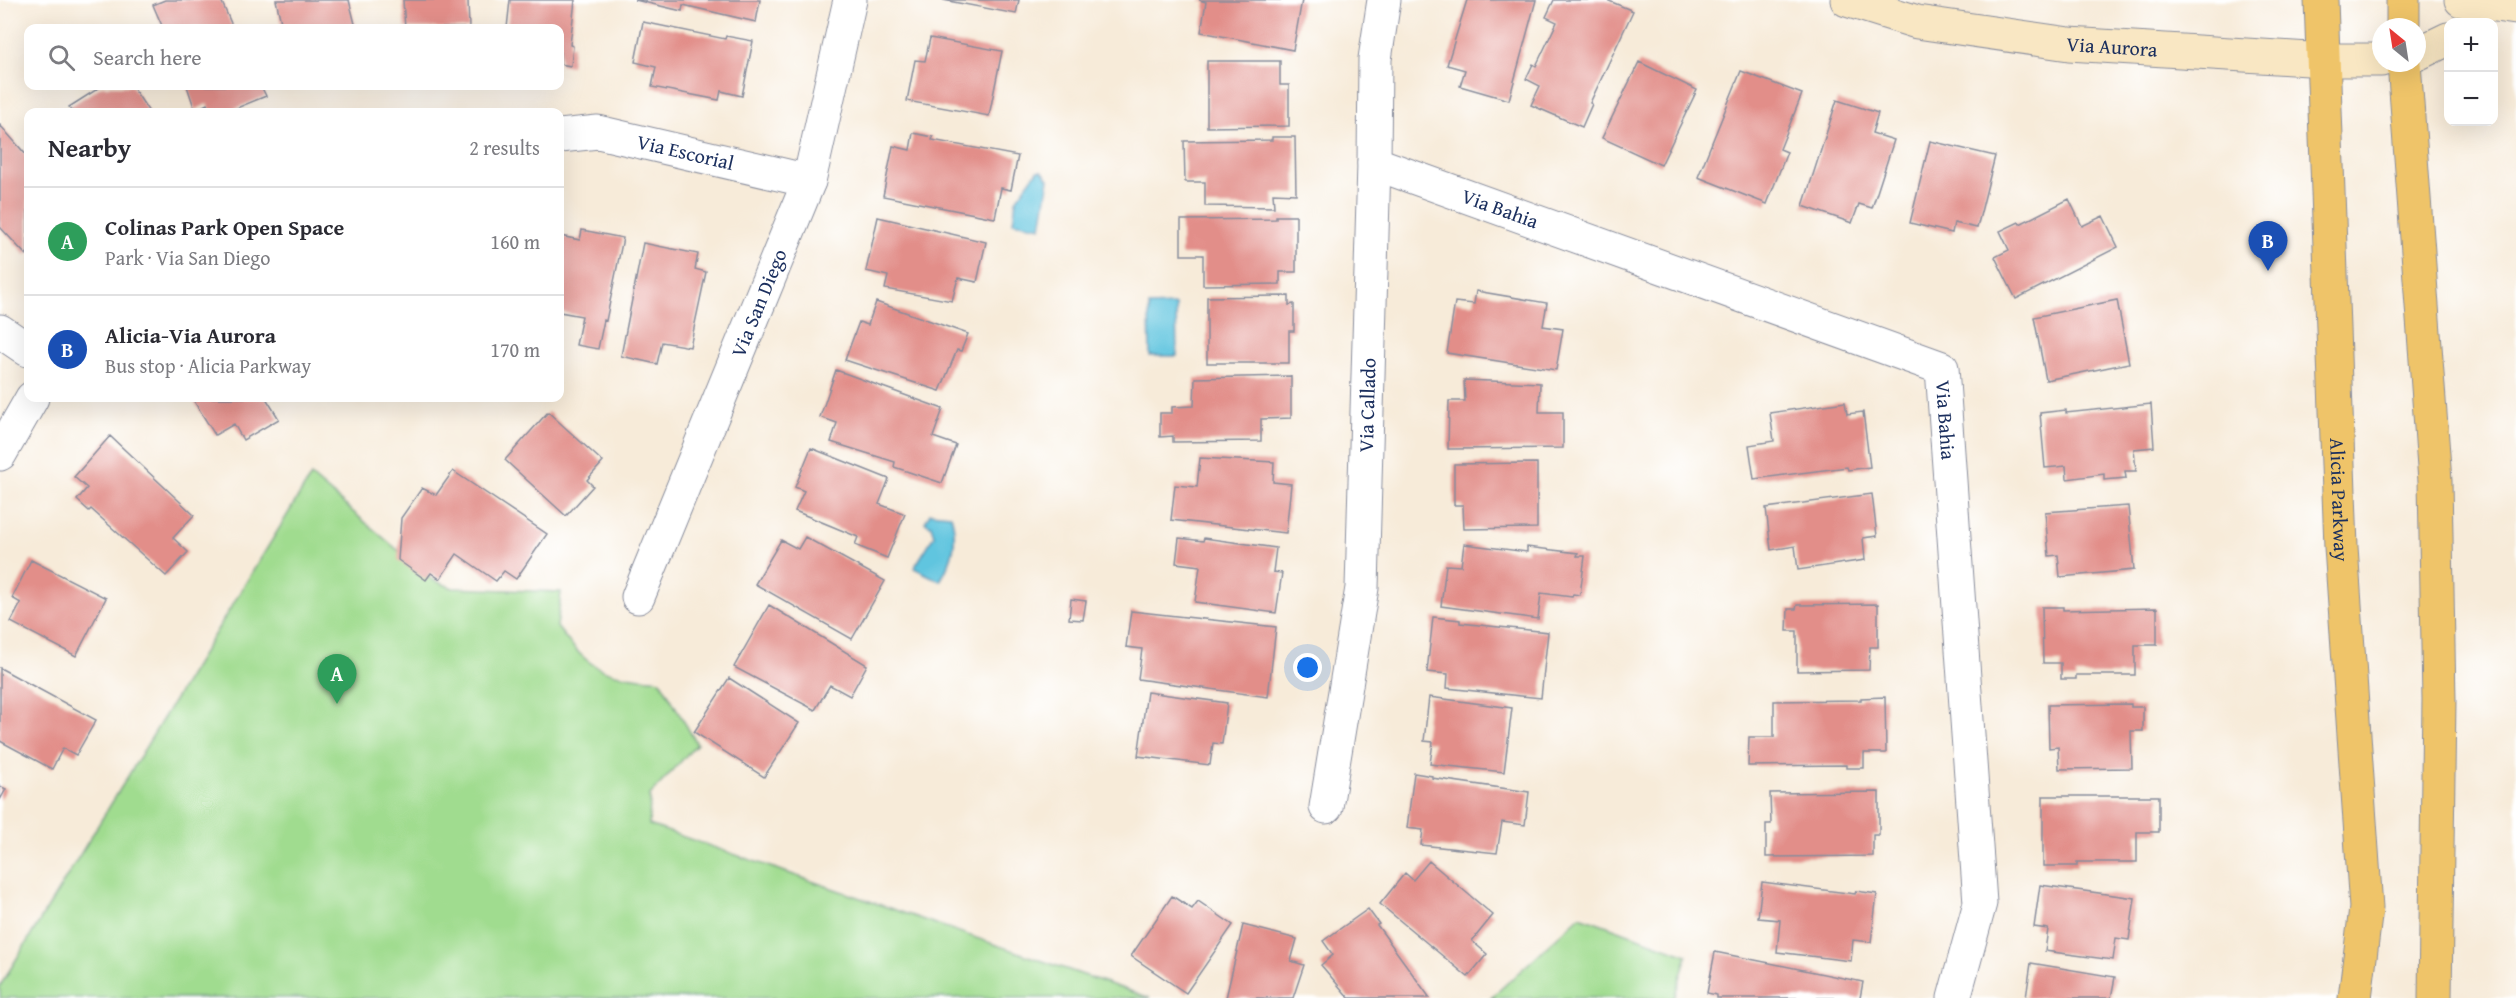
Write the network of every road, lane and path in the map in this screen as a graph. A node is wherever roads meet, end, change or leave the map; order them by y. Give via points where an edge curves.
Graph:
1 (849, 0) edge
2 (1384, 0) edge
3 (1847, 0) edge
4 (2321, 0) edge
5 (2403, 0) edge
6 (2461, 0) edge
7 (2516, 8) edge
8 (2403, 18) edge
9 (2495, 18) edge
10 (2444, 41) edge
11 (2426, 50) edge
12 (2325, 60) junction
13 (2372, 60) edge
14 (2405, 72) edge
15 (564, 136) edge
16 (1374, 163) junction
17 (809, 181) junction
18 (0, 331) edge
19 (24, 347) edge
20 (30, 402) edge
21 (0, 454) edge
22 (638, 597) dead end
23 (1326, 807) dead end
24 (1954, 998) edge
25 (2355, 998) edge
26 (2435, 998) edge

1 - 17 street, Via San Diego
2 - 16 street, Via Callado via 1375,58
3 - 12 street, Via Aurora via 1917,22 2069,44
4 - 12 main road, Alicia Parkway
5 - 8 main road
6 - 7 street
7 - 9 street
10 - 11 street
12 - 13 street, Via Aurora
12 - 25 main road, Alicia Parkway via 2341,547 2366,908
14 - 26 main road via 2436,481 2439,700
15 - 17 street, Via Escorial via 598,132
16 - 23 street, Via Callado via 1362,588
16 - 24 street, Via Bahia via 1942,368 1980,903
17 - 22 street, Via San Diego
18 - 19 street
20 - 21 street

